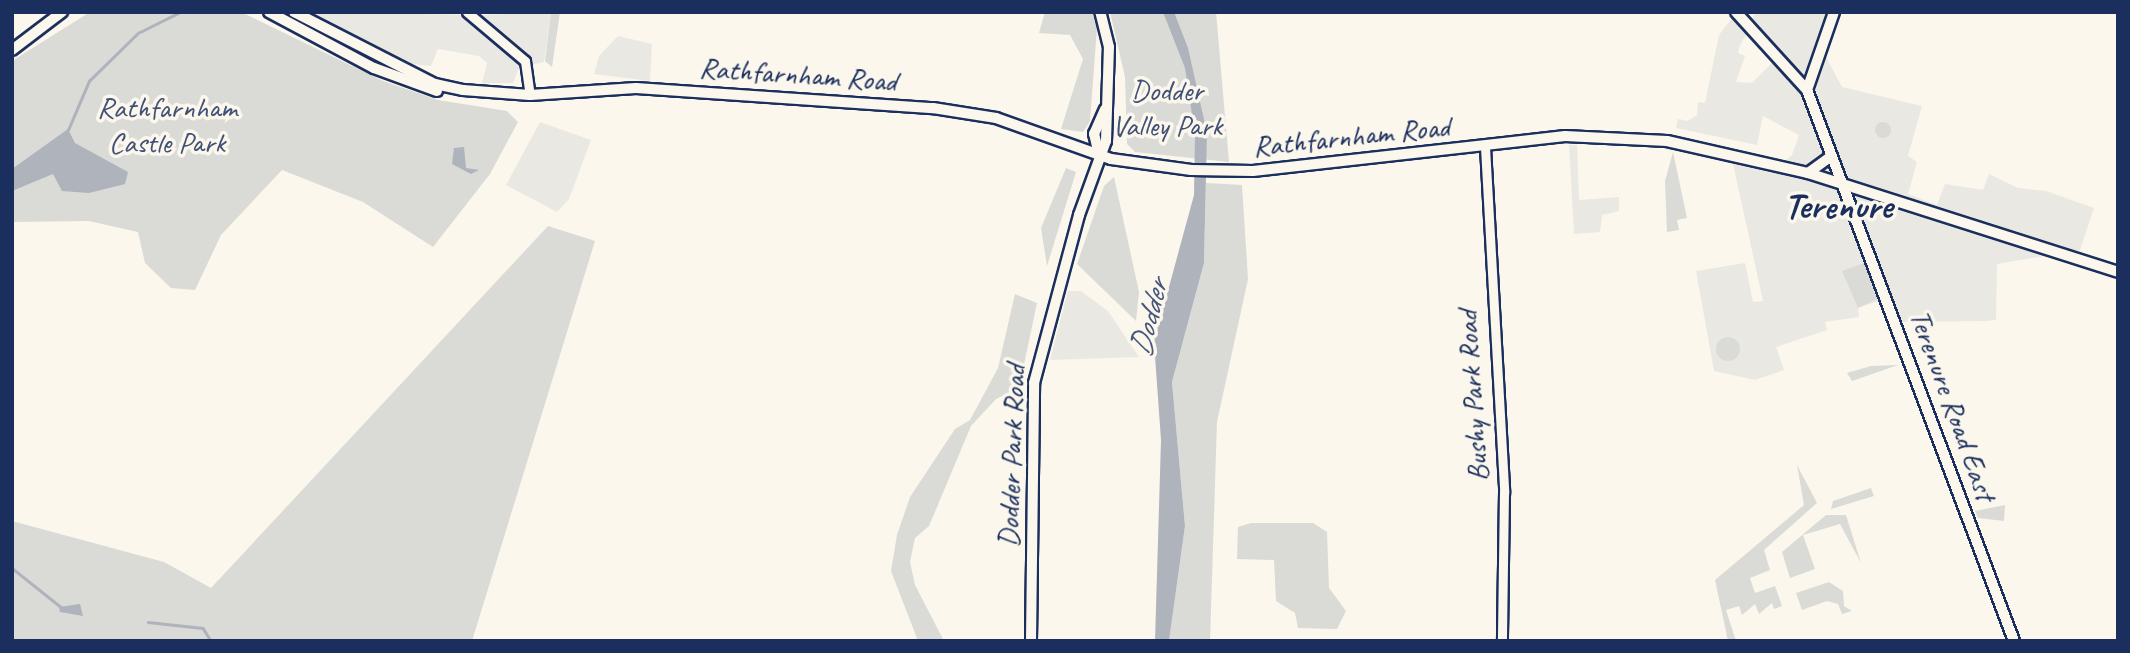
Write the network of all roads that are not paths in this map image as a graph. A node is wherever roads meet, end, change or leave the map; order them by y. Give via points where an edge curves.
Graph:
1 (62, 12) edge
2 (269, 12) edge
3 (294, 12) edge
4 (467, 12) edge
5 (1100, 12) edge
6 (1736, 12) edge
7 (1834, 12) edge
8 (12, 50) edge
9 (1807, 90) junction
10 (530, 95) junction
11 (1485, 147) junction
12 (1099, 155) junction
13 (1831, 156) junction
14 (1808, 173) junction
15 (1843, 187) junction
16 (2118, 272) edge
17 (1031, 641) edge
18 (1502, 641) edge
19 (2014, 641) edge

1 - 8 main road
2 - 10 main road, Rathfarnham Road via 374,68 433,90 483,100
3 - 10 main road, Rathfarnham Road via 435,84
4 - 10 street via 525,61
5 - 12 main road, Dodder Park Road via 1109,47 1105,108 1094,134
6 - 9 main road
7 - 9 main road
9 - 13 main road, Terenure Road East
10 - 12 main road, Rathfarnham Road via 636,89 933,108 996,118
11 - 12 main road, Rathfarnham Road via 1213,172
11 - 14 main road, Rathfarnham Road via 1565,136 1628,137 1694,145
11 - 18 street, Bushy Park Road via 1504,492
12 - 17 main road, Dodder Park Road via 1034,383
13 - 14 main road
13 - 15 main road, Terenure Road East
14 - 15 main road, Rathfarnham Road
15 - 16 main road, Rathfarnham Road
15 - 19 main road, Terenure Road East

